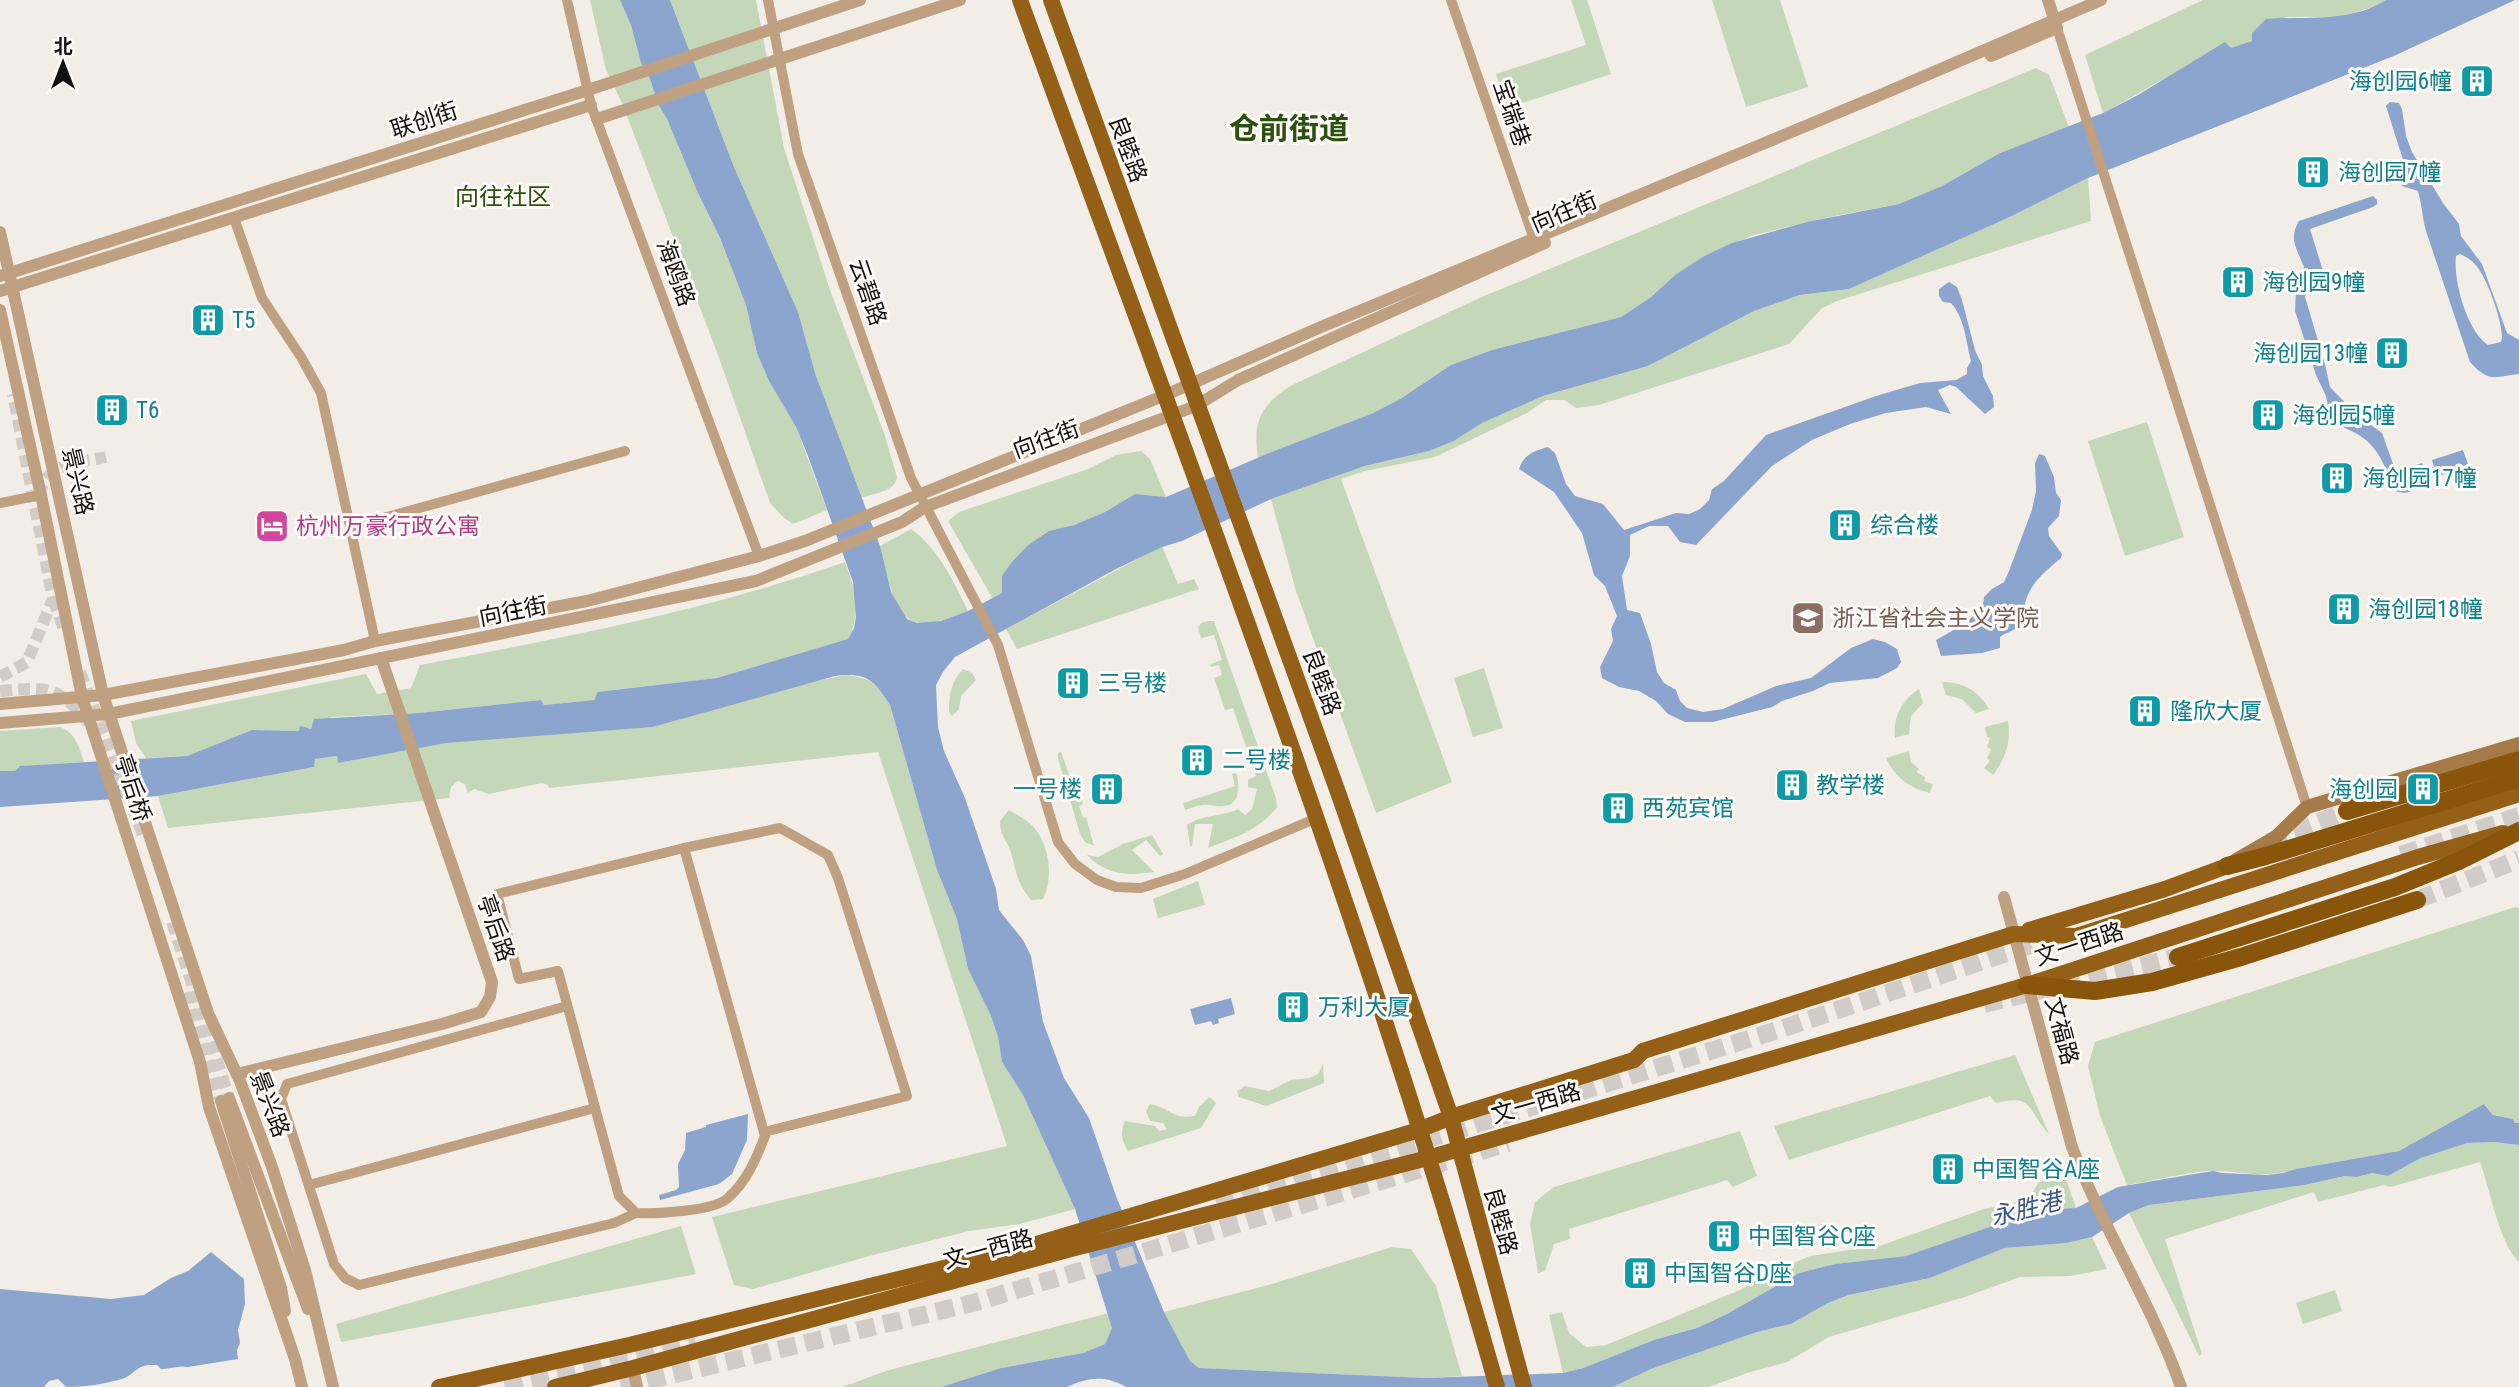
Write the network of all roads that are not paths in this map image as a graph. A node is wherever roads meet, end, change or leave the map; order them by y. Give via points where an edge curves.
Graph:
1 (568, 0) edge
2 (768, 0) edge
3 (860, 0) edge
4 (960, 0) edge
5 (1020, 0) edge
6 (1051, 0) edge
7 (1451, 0) edge
8 (2048, 0) edge
9 (2101, 0) edge
10 (2056, 24) junction
11 (774, 29) junction
12 (779, 59) junction
13 (588, 90) junction
14 (591, 105) junction
15 (597, 120) junction
16 (234, 218) junction
17 (0, 232) edge
18 (1534, 239) junction
19 (4, 275) edge
20 (6, 290) edge
21 (0, 310) edge
22 (1189, 386) junction
23 (1163, 397) junction
24 (1196, 406) junction
25 (1171, 414) junction
26 (625, 451) dead end
27 (41, 495) junction
28 (921, 501) junction
29 (0, 503) edge
30 (351, 527) junction
31 (759, 556) junction
32 (375, 641) junction
33 (381, 658) junction
34 (103, 695) junction
35 (82, 697) junction
36 (0, 704) edge
37 (109, 714) junction
38 (88, 717) junction
39 (0, 723) edge
40 (118, 739) joint
41 (96, 740) joint
42 (2519, 744) edge
43 (2519, 760) edge
44 (2519, 778) edge
45 (2519, 794) edge
46 (2307, 807) junction
47 (2347, 811) tunnel mouth
48 (1317, 818) junction
49 (2519, 830) edge
50 (152, 842) joint
51 (684, 848) junction
52 (2227, 866) junction
53 (2004, 897) dead end
54 (2417, 900) tunnel mouth
55 (2014, 934) junction
56 (2178, 957) tunnel mouth
57 (2027, 985) junction
58 (567, 1006) junction
59 (237, 1074) junction
60 (595, 1108) junction
61 (1451, 1117) junction
62 (1419, 1130) junction
63 (764, 1132) junction
64 (1459, 1150) junction
65 (1428, 1158) junction
66 (309, 1185) junction
67 (636, 1213) junction
68 (1065, 1243) junction
69 (323, 1348) junction
70 (295, 1359) junction
71 (633, 1368) junction
72 (302, 1387) edge
73 (333, 1387) edge
74 (439, 1387) edge
75 (555, 1387) edge
76 (637, 1387) edge
77 (1497, 1387) edge
78 (1524, 1387) edge
79 (2181, 1387) edge

1 - 13 street, 海鸥路
2 - 11 street, 云碧路
3 - 11 street, 联创街
4 - 12 street
5 - 23 main road
6 - 22 main road, 良睦路
7 - 18 street, 宝瑞巷
8 - 10 street
9 - 10 street, 向往街
10 - 18 street, 向往街
10 - 24 street, 向往街 via 1539,246 1250,375
10 - 46 street
11 - 12 street, 云碧路
11 - 13 street, 联创街
12 - 15 street
12 - 28 street, 云碧路 via 798,154
13 - 14 street, 海鸥路
13 - 19 street, 联创街
14 - 15 street, 海鸥路
14 - 16 street, 联创街
15 - 31 street, 海鸥路
16 - 20 street, 联创街
16 - 30 street via 262,298 321,393
17 - 19 street, 景兴路
18 - 22 street, 向往街
19 - 20 street, 景兴路
20 - 34 street, 景兴路
21 - 27 street, 景兴路
22 - 23 street, 向往街
22 - 24 main road, 良睦路
23 - 25 main road
23 - 28 street, 向往街
24 - 25 street, 向往街
24 - 61 main road, 良睦路
25 - 28 street, 向往街
25 - 48 main road
26 - 30 street
27 - 29 street
27 - 35 street, 景兴路
28 - 31 street, 向往街 via 897,505
28 - 33 street, 向往街 via 902,522 756,582
28 - 48 street, 云碧路 via 998,645 1058,842 1075,864 1116,887 1141,888
30 - 32 street
31 - 32 street, 向往街 via 587,601
32 - 34 street, 向往街
33 - 37 street, 向往街
33 - 59 street, 亭后路 via 492,982 490,998 481,1012 442,1024
34 - 35 street, 向往街
34 - 37 street, 景兴路
35 - 36 street, 向往街
35 - 38 street, 景兴路
37 - 38 street, 向往街
37 - 40 street, 景兴路
38 - 39 street, 向往街
38 - 41 street, 景兴路
40 - 50 street, 亭后桥
41 - 70 street, 亭后桥 via 200,1062 209,1107
42 - 46 main road
43 - 47 highway
44 - 52 highway
45 - 55 main road, 文一西路 via 2076,936
46 - 52 main road via 2276,837
48 - 62 main road
49 - 56 highway via 2395,887
49 - 57 main road, 文一西路 via 2418,857
50 - 59 street, 景兴路 via 208,1013
51 - 58 street via 496,894 519,979 558,971
51 - 63 street
51 - 63 street via 780,828 828,855 907,1096
52 - 55 main road, 文一西路
53 - 55 street, 文福路
54 - 57 highway via 2152,982 2095,991
55 - 57 street, 文福路
55 - 61 main road, 文一西路
57 - 64 main road, 文一西路
57 - 79 street, 文福路 via 2072,1147
58 - 60 street
58 - 66 street via 287,1084 281,1099
59 - 69 street, 景兴路 via 305,1270
60 - 66 street
60 - 67 street via 619,1196
61 - 62 main road, 文一西路
61 - 64 main road, 良睦路
62 - 65 main road
62 - 68 main road, 文一西路 via 1141,1214
63 - 67 street via 754,1166 727,1200 695,1209
64 - 65 main road, 文一西路
64 - 78 main road, 良睦路
65 - 68 main road, 文一西路 via 1147,1230
65 - 77 main road
66 - 67 street via 334,1264 345,1278 359,1285 614,1223
68 - 71 main road, 文一西路
68 - 74 main road, 文一西路 via 1013,1251
69 - 70 street via 225,1099 281,1287
69 - 73 street, 景兴路
70 - 72 street
71 - 75 main road, 文一西路
71 - 76 street

